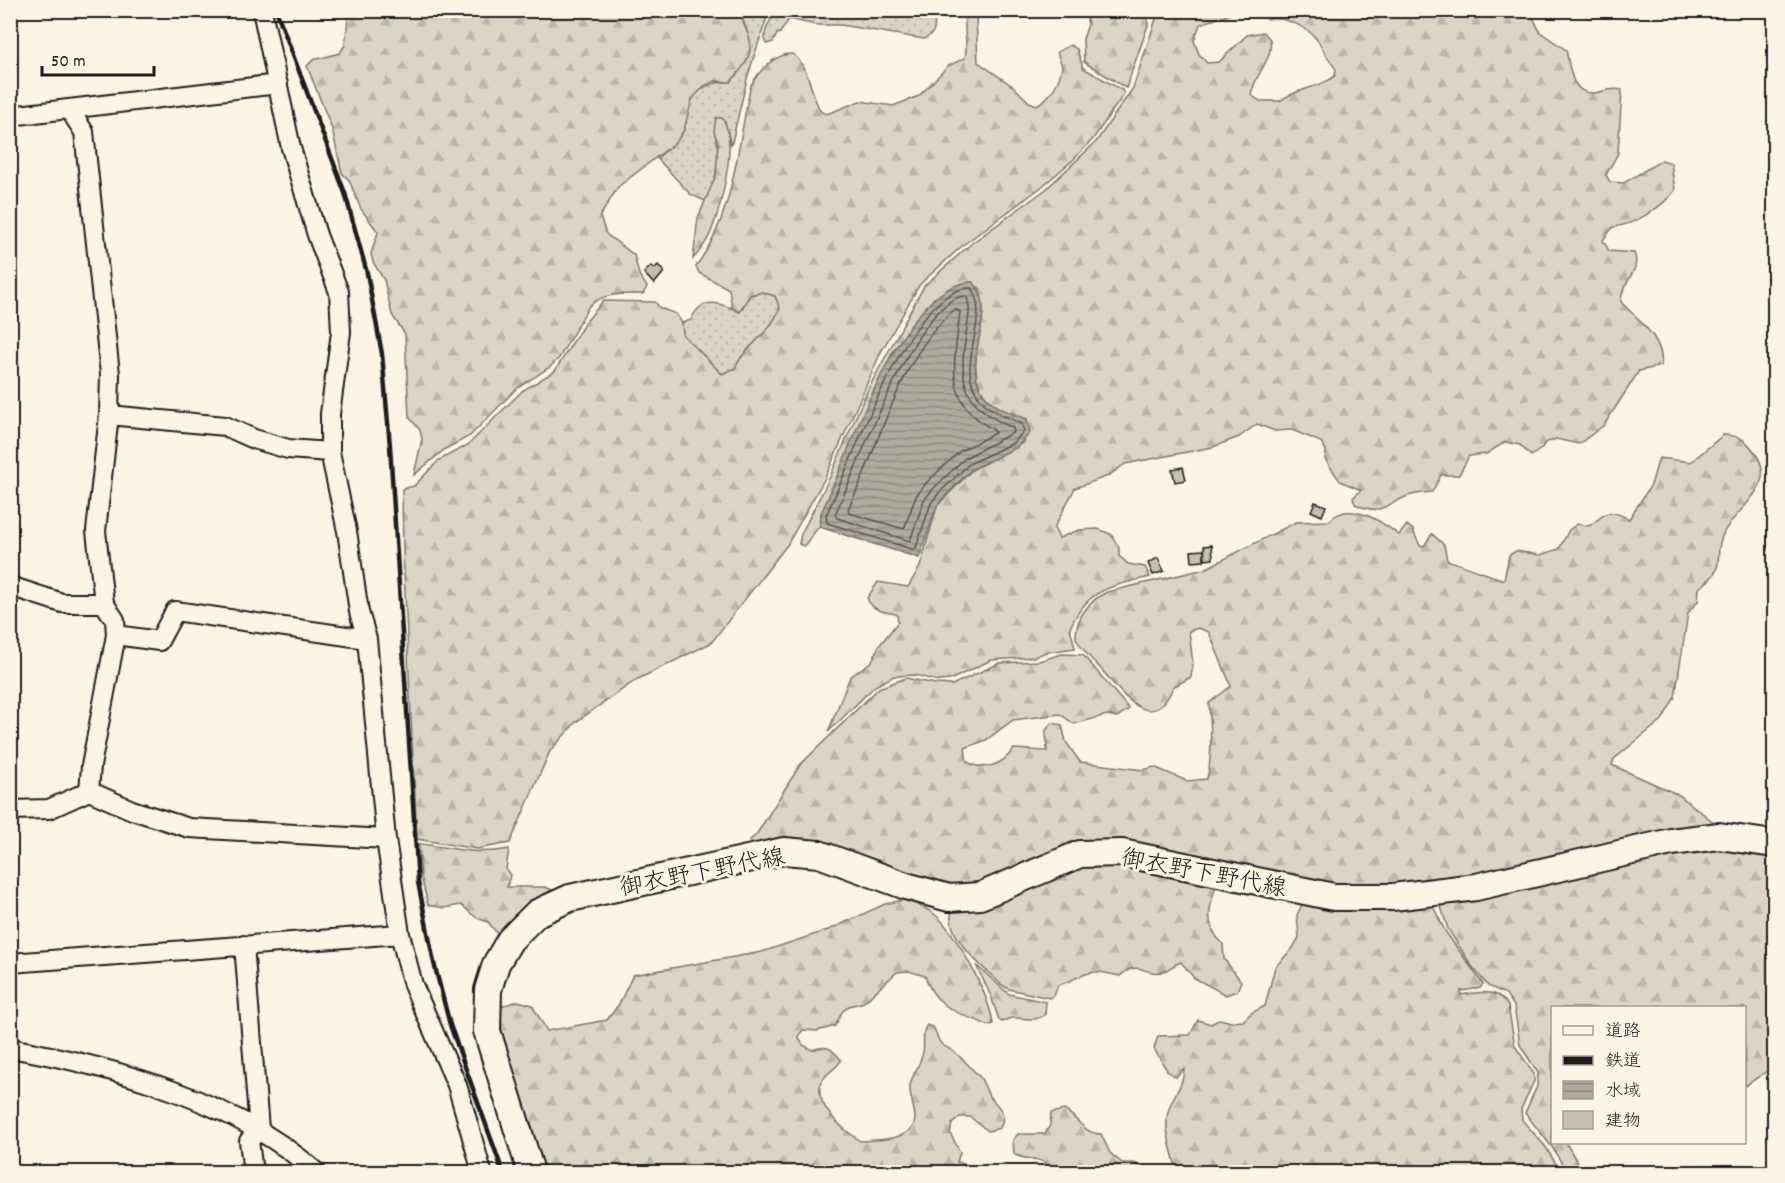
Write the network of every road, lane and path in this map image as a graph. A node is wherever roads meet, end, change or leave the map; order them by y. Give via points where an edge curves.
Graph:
1 (261, 10) edge
2 (278, 84) junction
3 (69, 109) junction
4 (10, 116) edge
5 (109, 415) junction
6 (330, 452) junction
7 (10, 586) edge
8 (104, 603) junction
9 (116, 635) junction
10 (367, 639) junction
11 (89, 791) junction
12 (10, 810) edge
13 (386, 839) junction
14 (1774, 844) edge
15 (400, 934) junction
16 (244, 945) junction
17 (10, 963) edge
18 (10, 1048) edge
19 (259, 1129) junction
20 (253, 1173) edge
21 (316, 1173) edge
22 (482, 1173) edge
23 (531, 1173) edge

1 - 2 street
2 - 3 street
2 - 6 street via 291,148 339,292 341,332 330,414
3 - 4 street
3 - 5 street via 84,132 110,374
5 - 6 street via 225,426 288,449
5 - 8 street via 96,531
6 - 10 street
7 - 8 street via 62,603
8 - 9 street via 115,620
9 - 10 street via 159,641 175,611
9 - 11 street
10 - 13 street
11 - 12 street via 49,809
11 - 13 street via 189,828
13 - 15 street
14 - 23 main road, 御衣野下野代線 via 1719,836 1671,842 1476,886 1393,897 1334,897 1122,853 1080,854 980,896 950,898 819,854 783,851 570,898 537,913 510,940 496,964 488,990 487,1031
15 - 16 street
15 - 22 street via 413,985 458,1085
16 - 17 street
16 - 19 street
18 - 19 street via 148,1083 232,1114
19 - 20 street via 249,1141
19 - 21 street

